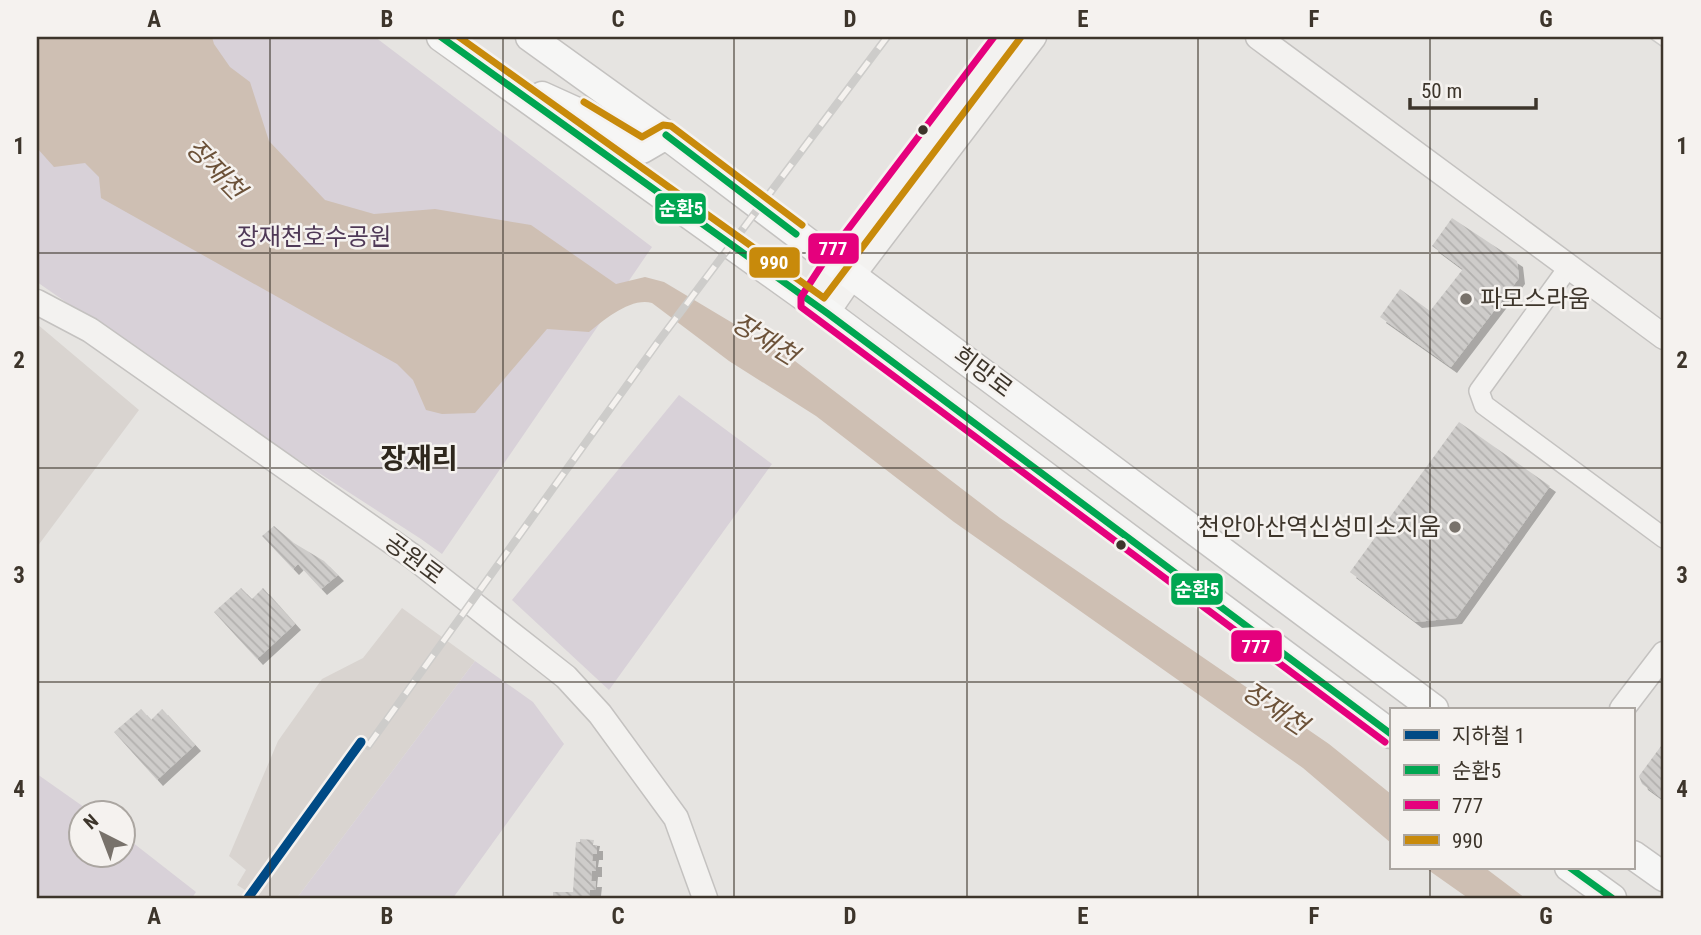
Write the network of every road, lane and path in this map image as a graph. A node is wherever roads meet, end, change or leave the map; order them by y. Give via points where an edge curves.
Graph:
1 (441, 37) edge
2 (530, 37) edge
3 (1007, 37) edge
4 (1034, 37) edge
5 (1258, 37) edge
6 (503, 82) junction
7 (666, 135) junction
8 (1568, 268) junction
9 (844, 269) junction
10 (37, 302) edge
11 (818, 308) junction
12 (1664, 337) edge
13 (1664, 538) edge
14 (1664, 654) edge
15 (1433, 708) edge
16 (1623, 708) edge
17 (1390, 733) edge
18 (1634, 856) edge
19 (1572, 869) edge
20 (1664, 877) edge
21 (705, 898) edge
22 (1612, 898) edge

1 - 6 main road, 희망로
2 - 7 main road, 희망로
3 - 9 street
4 - 9 street
5 - 8 street
6 - 7 main road via 568,106 642,149
6 - 11 main road, 희망로
7 - 9 main road, 희망로
8 - 12 street
8 - 13 street via 1479,391 1484,405
9 - 11 street
9 - 15 main road, 희망로
10 - 21 street, 공원로 via 90,330 402,549 566,677 600,714 676,818
11 - 17 main road, 희망로
14 - 16 street
18 - 20 main road
19 - 22 main road

